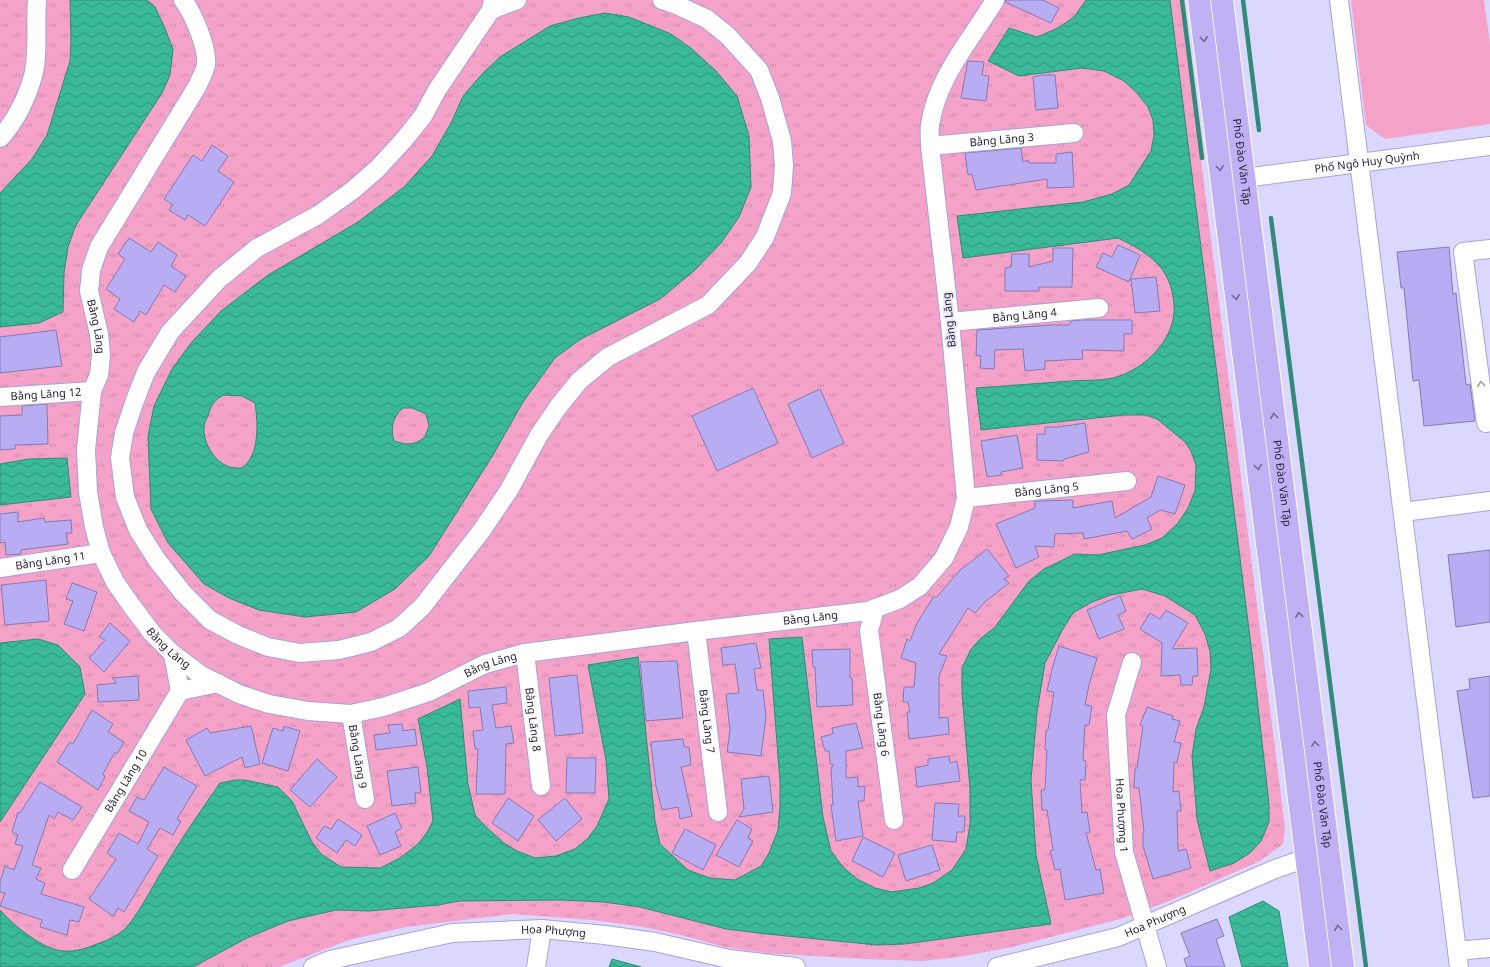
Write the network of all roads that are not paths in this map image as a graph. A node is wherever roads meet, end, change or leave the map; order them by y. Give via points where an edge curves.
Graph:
1 (37, 0) edge
2 (183, 0) edge
3 (517, 0) edge
4 (662, 0) edge
5 (995, 0) edge
6 (1199, 0) edge
7 (1222, 0) edge
8 (1339, 0) edge
9 (492, 5) edge
10 (1074, 133) dead end
11 (0, 138) edge
12 (930, 146) junction
13 (1490, 146) edge
14 (1359, 163) junction
15 (1244, 178) junction
16 (1490, 249) edge
17 (1099, 308) dead end
18 (950, 322) junction
19 (92, 391) junction
20 (0, 397) edge
21 (1490, 422) edge
22 (1127, 481) dead end
23 (966, 498) junction
24 (1490, 501) edge
25 (1403, 512) junction
26 (100, 553) junction
27 (0, 568) edge
28 (875, 609) junction
29 (855, 613) junction
30 (869, 630) junction
31 (696, 631) junction
32 (525, 653) junction
33 (173, 654) junction
34 (1132, 662) dead end
35 (218, 683) junction
36 (180, 691) junction
37 (351, 714) junction
38 (541, 786) dead end
39 (365, 799) dead end
40 (718, 812) dead end
41 (894, 820) dead end
42 (1307, 858) junction
43 (72, 870) dead end
44 (1145, 925) junction
45 (542, 930) junction
46 (1490, 948) edge
47 (1458, 959) edge
48 (729, 963) edge
49 (313, 967) edge
50 (536, 967) edge
51 (785, 967) edge
52 (997, 967) edge
53 (1158, 967) edge
54 (1320, 967) edge
55 (1343, 967) edge

1 - 11 street via 33,76 22,105
2 - 19 street, Bằng Lăng via 198,26 206,65 198,85 99,246 91,270 89,290 101,355 99,375
3 - 9 street
4 - 9 street via 707,19 727,35 759,70 782,141 784,164 782,193 765,237 748,263 708,305 608,357 579,381 539,435 509,490 482,530 422,607 399,628 371,642 338,650 300,653 268,647 210,620 161,566 138,530 125,497 120,458 124,433 134,403 146,372 170,332 219,279 257,248 318,215 353,190 402,142 423,116
5 - 12 street, Bằng Lăng via 954,60 940,90 930,125
6 -> 42 main road, Phố Đào Văn Tập
7 - 15 main road, Phố Đào Văn Tập
8 - 14 street
10 - 12 street, Bằng Lăng 3
12 - 18 street, Bằng Lăng
13 - 14 street, Phố Ngô Huy Quỳnh
14 - 15 street, Phố Ngô Huy Quỳnh
14 - 25 street
55 -> 15 main road, Phố Đào Văn Tập
21 -> 16 street via 1486,423 1463,252
17 - 18 street, Bằng Lăng 4
18 - 23 street, Bằng Lăng
19 - 20 street, Bằng Lăng 12
19 - 26 street, Bằng Lăng via 86,450 88,492
22 - 23 street, Bằng Lăng 5
23 - 28 street, Bằng Lăng via 959,527 944,558 920,586 900,599
24 - 25 street
25 - 47 street
26 - 27 street, Bằng Lăng 11
26 - 33 street, Bằng Lăng via 131,605 152,633
28 - 29 street, Bằng Lăng
28 - 30 street
29 - 30 street
29 - 31 street, Bằng Lăng
30 - 41 street, Bằng Lăng 6
31 - 32 street, Bằng Lăng
31 - 40 street, Bằng Lăng 7
32 - 37 street, Bằng Lăng via 485,664 429,692
32 - 38 street, Bằng Lăng 8
33 - 35 street, Bằng Lăng via 201,675
33 - 36 street
34 - 44 street, Hoa Phượng 1 via 1116,715 1124,852
35 - 36 street
35 - 37 street, Bằng Lăng via 239,694 269,704 308,711
36 - 43 street, Bằng Lăng 10
37 - 39 street, Bằng Lăng 9
42 - 44 street, Hoa Phượng
42 - 54 main road, Phố Đào Văn Tập
44 - 52 street, Hoa Phượng via 1118,937
44 - 53 street, Hoa Phượng 1
45 - 48 street, Hoa Phượng via 655,942
45 - 49 street, Hoa Phượng via 452,933 330,960
45 - 50 street
46 - 47 street
48 - 51 street, Hoa Phượng

